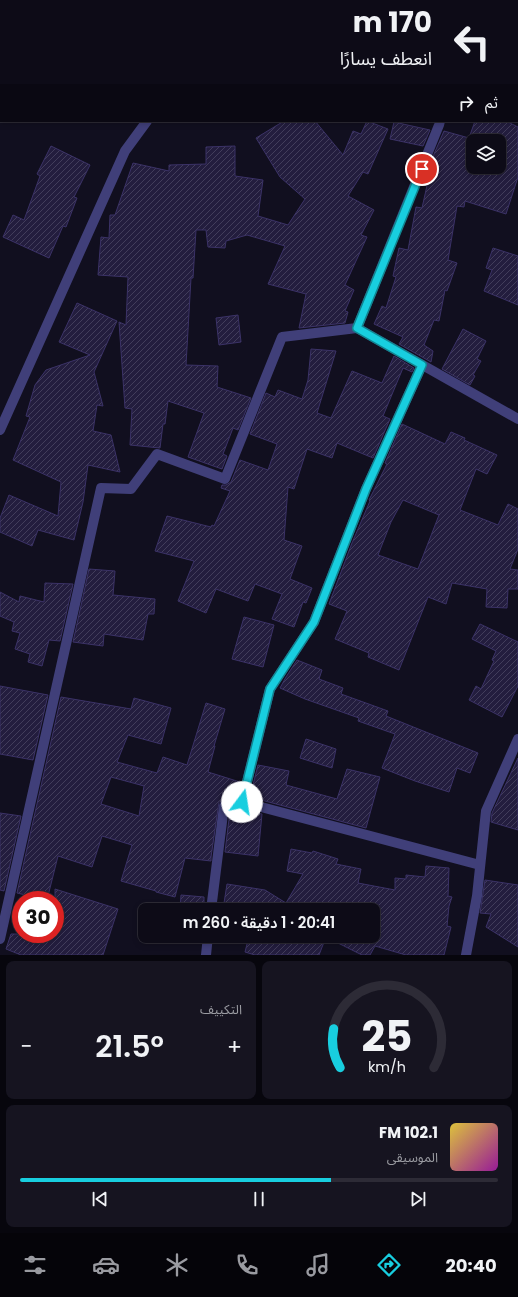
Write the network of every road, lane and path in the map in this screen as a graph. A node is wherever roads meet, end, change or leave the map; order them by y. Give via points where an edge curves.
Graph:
1 (146, 122) edge
2 (440, 122) edge
3 (357, 328) junction
4 (422, 365) junction
5 (3, 416) edge
6 (518, 419) edge
7 (0, 430) edge
8 (518, 739) edge
9 (242, 802) junction
10 (480, 865) junction
11 (212, 903) edge
12 (0, 939) edge
13 (207, 943) edge
14 (206, 955) edge
15 (466, 955) edge

1 - 5 street via 125,151
2 - 3 street
3 - 4 street
3 - 12 street via 282,337 225,479 156,454 131,490 100,488
4 - 6 street
4 - 9 street via 366,489 314,622 270,689
5 - 7 street
8 - 10 street via 486,811
9 - 10 street
9 - 11 street via 224,806
10 - 15 street
13 - 14 street

